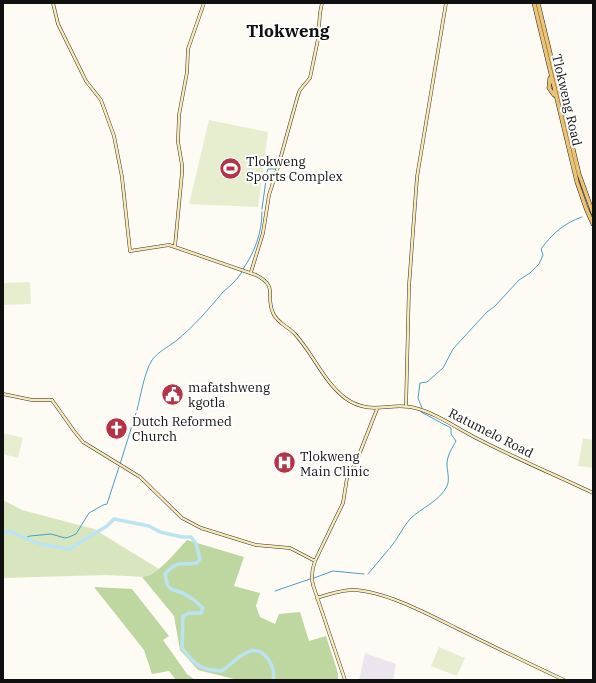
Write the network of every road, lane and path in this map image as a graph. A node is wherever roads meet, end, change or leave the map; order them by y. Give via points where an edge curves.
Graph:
1 (53, 3) edge
2 (204, 3) edge
3 (322, 3) edge
4 (446, 3) edge
5 (534, 3) edge
6 (538, 3) edge
7 (593, 213) edge
8 (593, 224) edge
9 (175, 246) junction
10 (251, 272) junction
11 (3, 394) edge
12 (406, 406) junction
13 (370, 408) junction
14 (377, 409) junction
15 (375, 415) junction
16 (593, 493) edge
17 (315, 561) junction
18 (317, 598) junction
19 (345, 680) edge
20 (564, 680) edge

1 - 9 street, Ratumelo Road via 58,24 86,81 101,100 114,136 122,177 130,251 162,245
2 - 9 street via 188,49 188,72 180,115 178,142 182,172
3 - 10 street via 310,78 298,95 269,195 263,233
4 - 12 street via 417,177 409,286
5 - 8 main road, Tlokweng Road via 550,70 550,88 557,101 577,182
6 - 7 main road, Tlokweng Road via 579,174
9 - 10 street, Ratumelo Road
10 - 13 street, Ratumelo Road via 267,283 274,316 294,332 335,388 346,398
11 - 17 street via 32,400 52,400 84,442 140,478 174,511 192,524 256,545 290,548
12 - 14 street, Ratumelo Road
12 - 16 street, Ratumelo Road via 421,410
13 - 14 street, Ratumelo Road
13 - 15 street
14 - 15 street
15 - 17 street via 347,478 345,499
17 - 18 street via 311,577
18 - 19 street
18 - 20 street via 354,590 382,596 410,606

